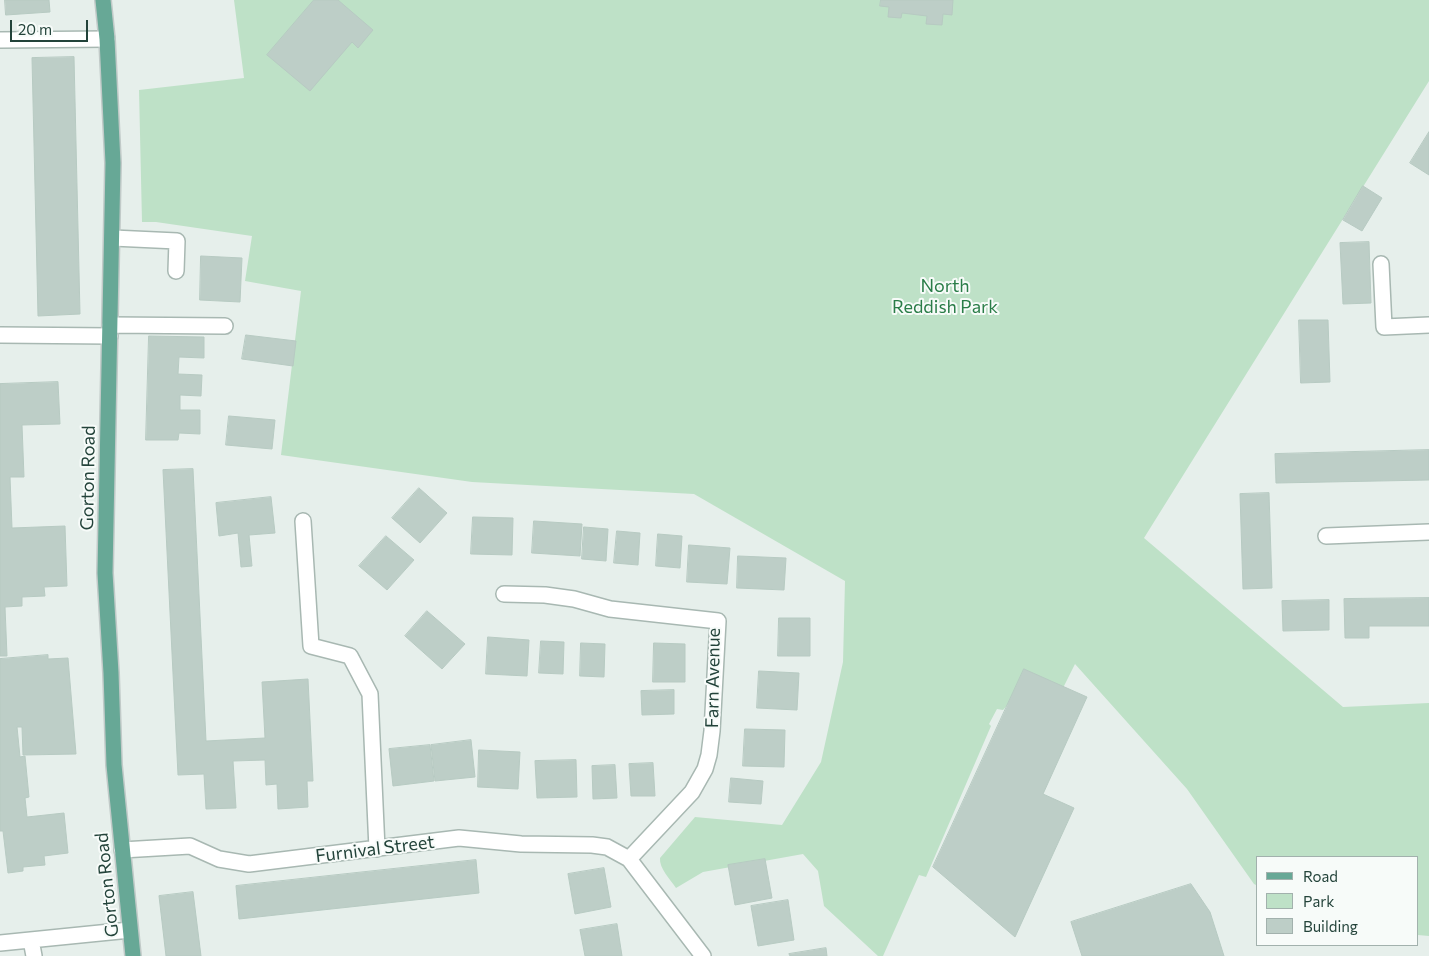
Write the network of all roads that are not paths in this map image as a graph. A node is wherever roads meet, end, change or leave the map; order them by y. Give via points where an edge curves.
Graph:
1 (103, 0) edge
2 (107, 39) junction
3 (0, 40) edge
4 (112, 238) junction
5 (1381, 264) dead end
6 (176, 271) dead end
7 (1429, 325) edge
8 (225, 326) dead end
9 (110, 330) junction
10 (0, 336) edge
11 (303, 521) dead end
12 (1429, 532) edge
13 (1326, 536) dead end
14 (504, 594) dead end
15 (377, 849) junction
16 (122, 850) junction
17 (629, 859) junction
18 (130, 930) junction
19 (31, 940) junction
20 (0, 943) edge
21 (34, 956) edge
22 (133, 956) edge
23 (703, 956) edge

1 - 2 main road, Gorton Road
2 - 3 street
2 - 4 main road, Gorton Road via 113,163
4 - 6 street via 177,241
4 - 9 main road, Gorton Road
5 - 7 street via 1384,327
8 - 9 street
9 - 10 street
9 - 16 main road, Gorton Road via 105,573 114,765
11 - 15 street via 311,646 350,656 370,694
12 - 13 street
14 - 17 street, Farn Avenue via 545,595 610,609 718,621 712,731 705,769 692,792
15 - 16 street, Furnival Street via 249,864 219,858 190,846
15 - 17 street, Furnival Street via 459,838 521,844 592,845 607,847
16 - 18 main road, Gorton Road
17 - 23 street
18 - 19 street
18 - 22 main road, Gorton Road
19 - 20 street
19 - 21 street

